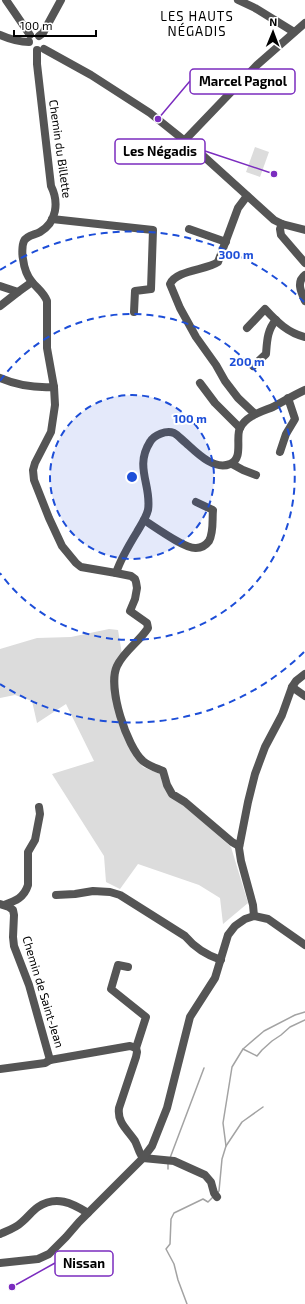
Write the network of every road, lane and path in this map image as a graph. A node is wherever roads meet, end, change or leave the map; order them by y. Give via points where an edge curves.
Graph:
1 (6, 0) edge
2 (61, 0) edge
3 (238, 0) edge
4 (305, 23) edge
5 (294, 32) junction
6 (0, 35) edge
7 (39, 36) junction
8 (30, 38) junction
9 (40, 50) junction
10 (185, 140) junction
11 (247, 196) junction
12 (52, 219) junction
13 (282, 224) junction
14 (189, 229) dead end
15 (305, 230) edge
16 (226, 242) junction
17 (305, 263) edge
18 (305, 275) edge
19 (32, 282) junction
20 (1, 284) edge
21 (18, 292) junction
22 (305, 301) edge
23 (0, 306) edge
24 (134, 312) dead end
25 (276, 320) junction
26 (247, 328) dead end
27 (305, 337) edge
28 (253, 366) dead end
29 (0, 378) edge
30 (200, 383) dead end
31 (54, 387) junction
32 (305, 390) edge
33 (288, 398) junction
34 (255, 414) junction
35 (240, 428) junction
36 (280, 452) dead end
37 (232, 464) junction
38 (256, 475) dead end
39 (196, 502) dead end
40 (144, 520) junction
41 (116, 572) junction
42 (305, 674) edge
43 (292, 687) junction
44 (305, 696) edge
45 (39, 807) dead end
46 (239, 846) junction
47 (56, 895) dead end
48 (2, 904) edge
49 (254, 916) junction
50 (305, 946) edge
51 (221, 960) junction
52 (128, 967) dead end
53 (136, 1048) junction
54 (50, 1060) junction
55 (0, 1069) edge
56 (143, 1158) junction
57 (215, 1195) dead end
58 (88, 1213) junction
59 (0, 1234) edge
60 (0, 1263) edge

1 - 8 street
2 - 7 street
3 - 5 street
4 - 5 street
5 - 10 street via 257,65
6 - 8 street via 24,42
7 - 8 street via 34,33
7 - 9 street, Chemin du Billette via 44,44
8 - 9 street
9 - 10 street via 120,93
9 - 12 street, Chemin du Billette via 37,64 51,186 56,201
10 - 11 street
11 - 13 street via 267,215
11 - 16 street via 238,208
12 - 19 street via 40,232 24,242 23,258 26,272
12 - 24 street via 153,230 151,289 135,291
13 - 15 street
13 - 17 street via 281,235
14 - 16 street
16 - 34 street via 218,262 213,266 191,271 172,280 170,284 196,337 238,398
18 - 22 street via 299,288
19 - 21 street
19 - 31 street via 45,294 47,301 47,348
20 - 21 street
21 - 23 street
25 - 26 street via 265,309
25 - 27 street via 294,334
25 - 28 street via 268,335 266,354
29 - 31 street via 44,388
30 - 35 street
31 - 41 street via 55,405 50,432 35,463 34,480 67,554 82,567
32 - 33 street
33 - 34 street
33 - 36 street via 296,419 286,434
34 - 35 street
35 - 37 street via 238,452
37 - 38 street
37 - 40 street via 220,465 208,461 174,433 158,435 150,441 143,462 149,502
39 - 40 street via 213,510 210,540 205,546 187,546
40 - 41 street via 120,560
41 - 46 street via 135,579 137,588 130,611 148,626 145,634 124,656 115,673 118,711 133,749 144,762 163,771 172,794
42 - 43 street
43 - 44 street
43 - 46 street via 255,774
45 - 48 street via 35,840 28,852 27,890 20,898
46 - 49 street
47 - 51 street via 93,891 120,895 185,936 205,954
48 - 54 street, Chemin de Saint-Jean via 9,907 14,916 14,946 29,985
49 - 50 street via 268,919
49 - 51 street via 235,926 228,935
51 - 56 street via 215,978 190,1017 167,1108 152,1146
52 - 53 street via 118,965 111,989 146,1017
53 - 54 street, Chemin de Saint-Jean via 130,1046
53 - 56 street via 136,1057 118,1114
54 - 55 street via 45,1063
56 - 57 street via 174,1161 205,1175 211,1182
56 - 58 street
58 - 59 street via 76,1204 66,1201 51,1202 39,1206 21,1223
58 - 60 street via 49,1254 38,1259

